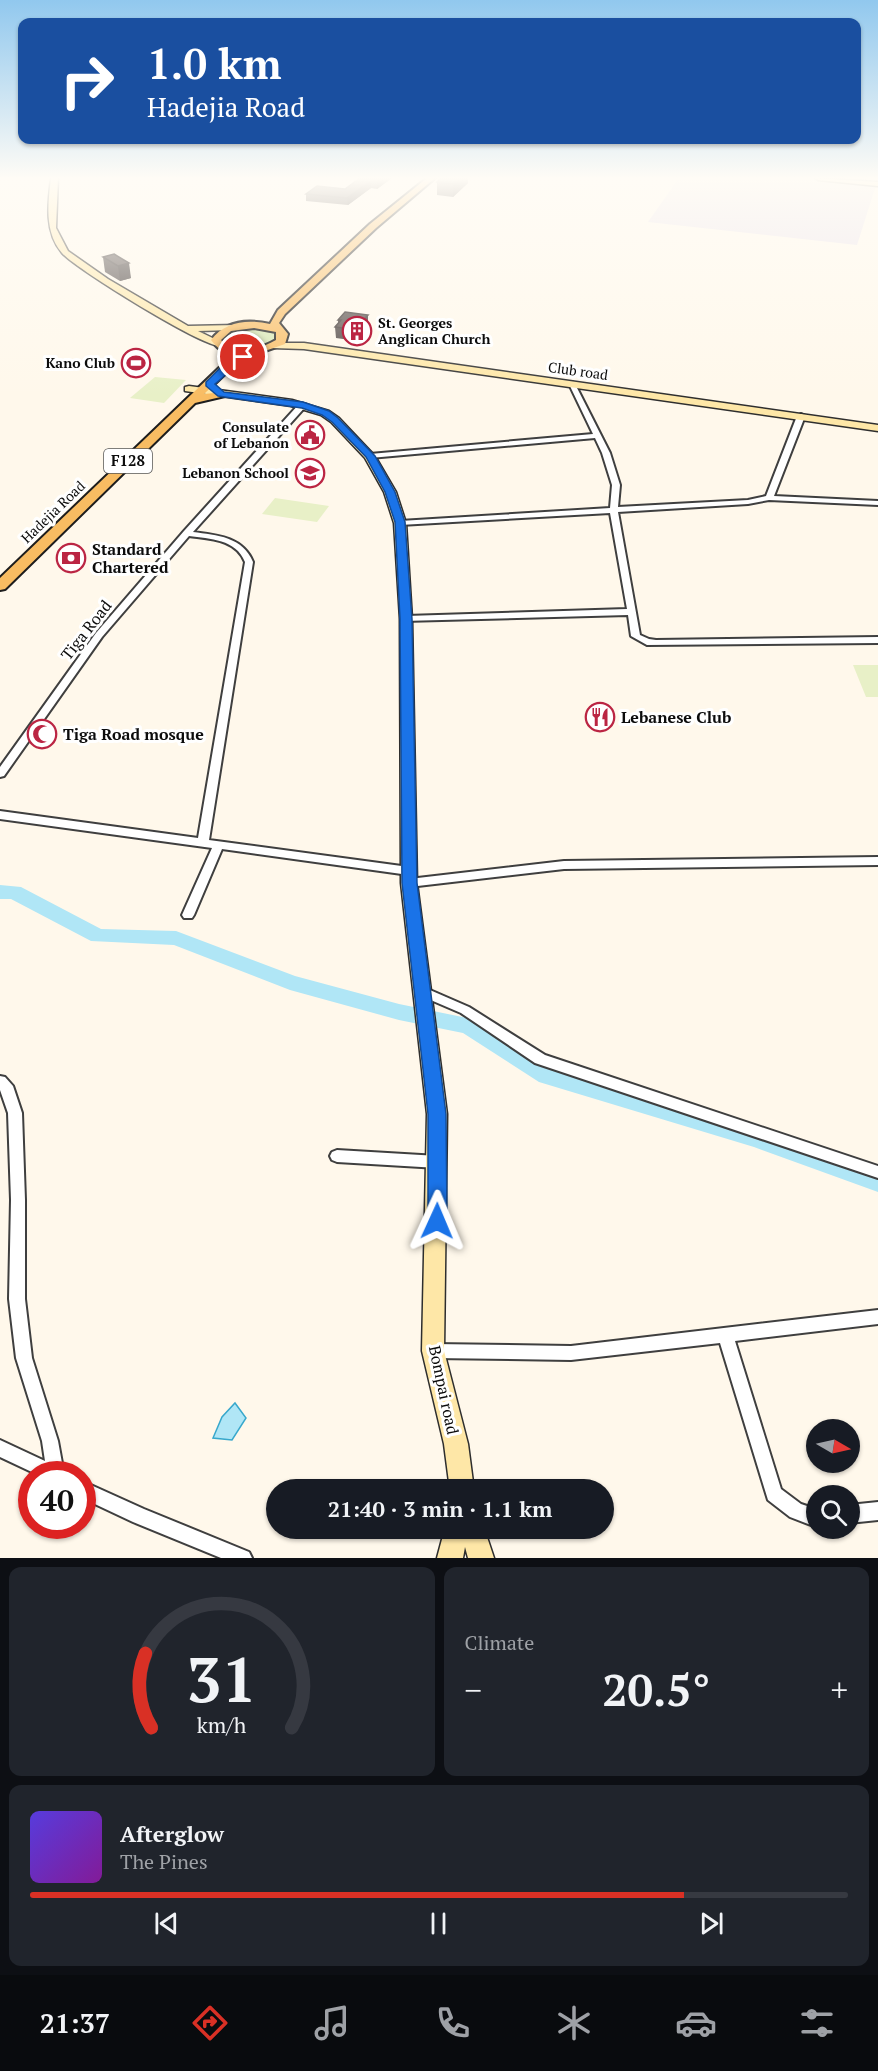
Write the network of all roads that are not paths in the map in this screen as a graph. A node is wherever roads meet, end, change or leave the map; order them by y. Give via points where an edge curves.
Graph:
1 (64, 251) edge
2 (336, 251) edge
3 (346, 251) edge
4 (184, 327) junction
5 (236, 327) junction
6 (281, 332) junction
7 (220, 345) junction
8 (270, 348) junction
9 (396, 357) junction
10 (572, 384) junction
11 (198, 391) junction
12 (303, 405) junction
13 (794, 414) junction
14 (878, 423) edge
15 (878, 428) edge
16 (598, 435) junction
17 (370, 456) junction
18 (769, 498) junction
19 (878, 503) edge
20 (614, 510) junction
21 (400, 522) junction
22 (187, 533) junction
23 (0, 572) edge
24 (0, 586) edge
25 (631, 612) junction
26 (406, 619) junction
27 (878, 640) edge
28 (0, 774) edge
29 (0, 815) edge
30 (202, 844) junction
31 (218, 846) junction
32 (878, 861) edge
33 (409, 877) junction
34 (188, 915) dead end
35 (423, 992) junction
36 (0, 1081) edge
37 (337, 1156) dead end
38 (438, 1162) junction
39 (878, 1172) edge
40 (878, 1317) edge
41 (724, 1334) junction
42 (433, 1352) junction
43 (0, 1448) edge
44 (28, 1461) edge
45 (53, 1461) edge
46 (461, 1479) edge
47 (96, 1496) edge
48 (878, 1511) edge
49 (860, 1513) edge
50 (806, 1514) edge
51 (454, 1539) edge
52 (475, 1539) edge
53 (243, 1558) edge
54 (450, 1558) edge
55 (481, 1558) edge

1 - 4 main road via 96,276
2 - 5 main road, F128 via 267,314
3 - 6 main road via 281,312 274,323
4 - 5 main road
4 - 7 main road
5 - 6 main road via 257,325
5 - 7 main road, F128 via 218,335
6 - 8 main road via 281,342
6 - 9 main road via 318,345
7 - 8 main road via 237,351
7 - 11 main road, Hadejia Road / F128 via 222,358
8 - 9 main road, Club road via 304,346
8 - 11 main road, Hadejia Road / F128 via 233,363
9 - 10 main road, Club road
9 - 13 main road
10 - 13 main road, Club road
10 - 16 street
11 - 12 main road, Bompai road
11 - 23 main road, Hadejia Road / F128
11 - 24 main road, Hadejia Road / F128
12 - 17 main road, Bompai road via 335,420
12 - 22 street, Tiga Road
13 - 14 main road
13 - 15 main road, Club road
13 - 18 street
16 - 17 street
16 - 20 street via 616,485
17 - 21 main road, Bompai road via 390,492
18 - 19 street
18 - 20 street
20 - 21 street
20 - 25 street
21 - 26 main road, Bompai road
22 - 28 street, Tiga Road via 99,635
22 - 30 street via 241,546 249,562
25 - 26 street
25 - 27 street via 636,636 647,642
26 - 33 main road, Bompai road
29 - 30 street
30 - 31 street
31 - 33 street
31 - 34 street
32 - 33 street via 564,865
33 - 35 main road, Bompai road
35 - 38 main road, Bompai road via 437,1114
35 - 39 street via 465,1010 540,1059
36 - 45 street via 8,1090 15,1113 17,1299 24,1358
37 - 38 street
38 - 42 main road, Bompai road
40 - 41 street
41 - 42 street via 571,1353
41 - 50 street via 774,1494
42 - 46 main road, Bompai road
43 - 44 street
47 - 53 street
48 - 49 street
51 - 54 main road
52 - 55 main road

